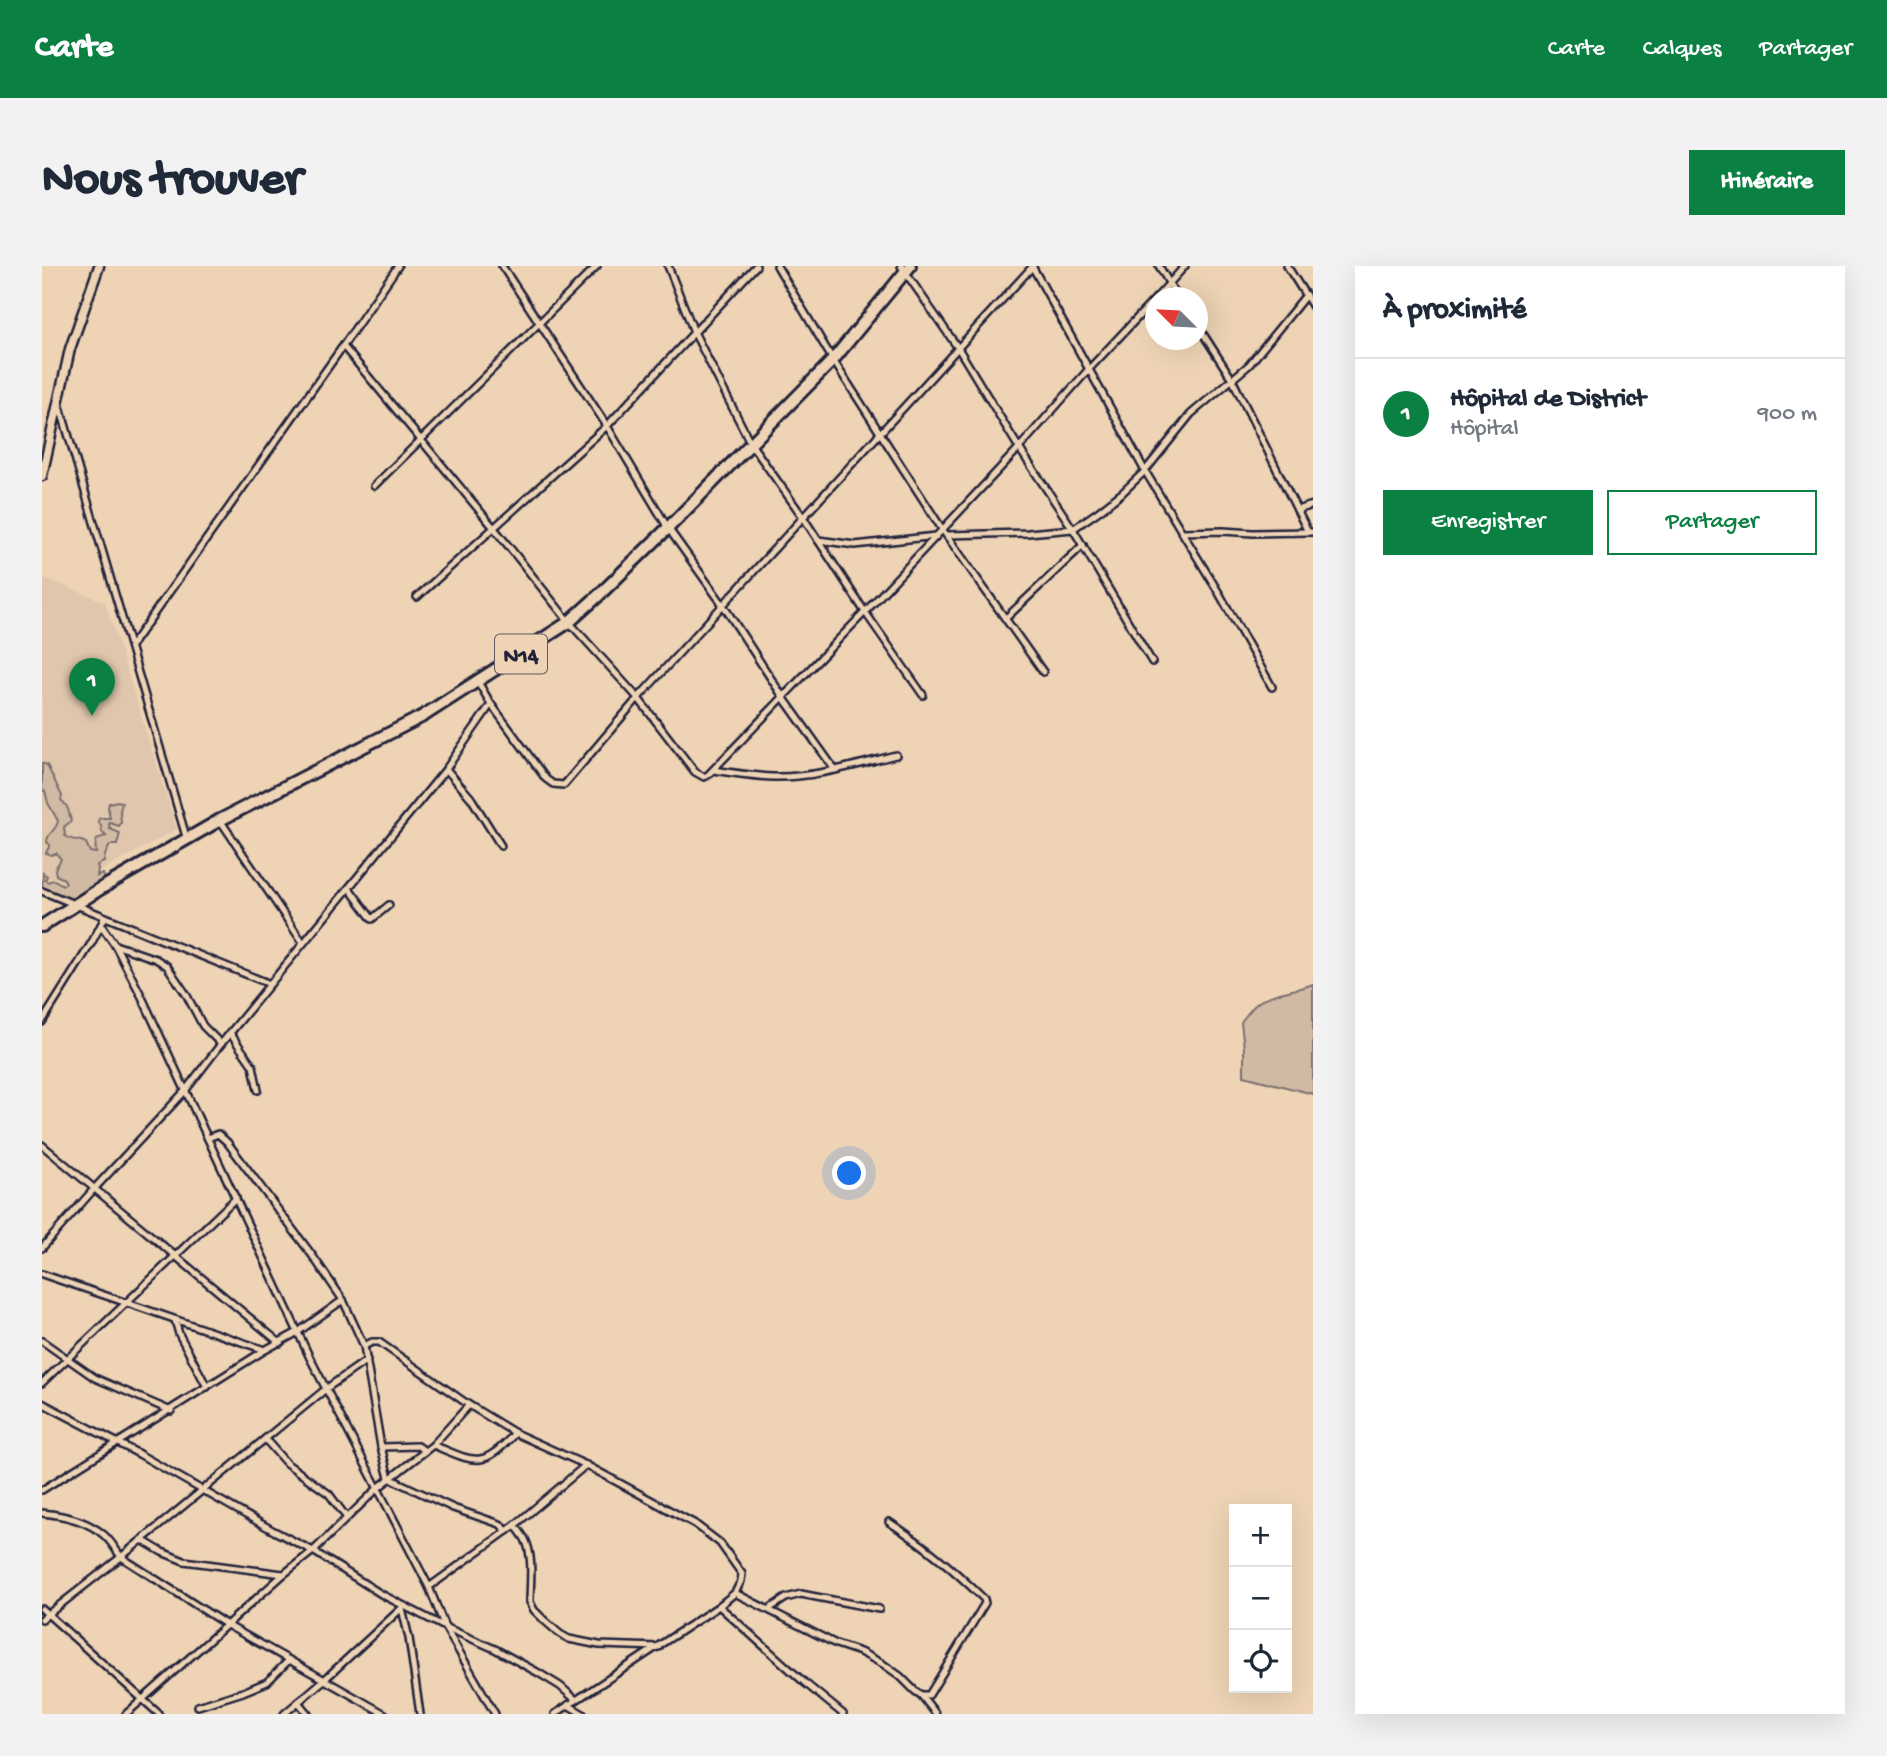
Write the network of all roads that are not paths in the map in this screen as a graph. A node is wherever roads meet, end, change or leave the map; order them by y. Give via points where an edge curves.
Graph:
1 (99, 266) edge
2 (398, 266) edge
3 (502, 266) edge
4 (597, 266) edge
5 (668, 266) edge
6 (756, 266) edge
7 (777, 266) edge
8 (1033, 266) edge
9 (1159, 266) edge
10 (1185, 266) edge
11 (1287, 266) edge
12 (905, 268) edge
13 (1169, 284) junction
14 (1166, 287) edge
15 (1171, 287) edge
16 (1306, 295) junction
17 (1313, 307) edge
18 (1145, 309) edge
19 (538, 324) junction
20 (694, 331) junction
21 (1208, 341) edge
22 (343, 346) junction
23 (958, 348) junction
24 (833, 360) junction
25 (1088, 369) junction
26 (1233, 379) junction
27 (59, 402) junction
28 (607, 426) junction
29 (880, 433) junction
30 (420, 440) junction
31 (751, 444) junction
32 (1019, 448) junction
33 (1144, 471) junction
34 (42, 476) edge
35 (374, 486) dead end
36 (1313, 505) edge
37 (1297, 510) junction
38 (803, 517) junction
39 (494, 528) junction
40 (668, 528) junction
41 (942, 529) junction
42 (1073, 529) junction
43 (1181, 532) junction
44 (1310, 532) edge
45 (936, 536) junction
46 (947, 536) junction
47 (818, 540) junction
48 (1083, 545) junction
49 (417, 597) dead end
50 (723, 605) junction
51 (865, 612) junction
52 (1006, 618) junction
53 (569, 622) junction
54 (131, 646) junction
55 (1152, 662) dead end
56 (1044, 672) dead end
57 (478, 682) junction
58 (1272, 687) dead end
59 (923, 695) dead end
60 (783, 697) junction
61 (638, 698) junction
62 (491, 704) junction
63 (896, 755) dead end
64 (446, 769) junction
65 (835, 769) junction
66 (713, 771) junction
67 (220, 820) junction
68 (187, 840) junction
69 (501, 846) dead end
70 (349, 888) junction
71 (42, 891) edge
72 (77, 905) junction
73 (389, 905) dead end
74 (105, 917) junction
75 (102, 925) junction
76 (42, 926) edge
77 (303, 943) junction
78 (115, 945) junction
79 (270, 984) junction
80 (42, 1022) edge
81 (230, 1033) junction
82 (221, 1044) junction
83 (258, 1090) dead end
84 (185, 1091) junction
85 (208, 1138) junction
86 (42, 1145) edge
87 (94, 1189) junction
88 (236, 1198) junction
89 (42, 1248) edge
90 (176, 1256) junction
91 (42, 1274) edge
92 (343, 1300) junction
93 (126, 1303) junction
94 (176, 1321) junction
95 (298, 1332) junction
96 (42, 1341) edge
97 (280, 1343) junction
98 (364, 1346) junction
99 (265, 1350) junction
100 (68, 1358) junction
101 (367, 1360) junction
102 (42, 1383) edge
103 (207, 1387) junction
104 (327, 1388) junction
105 (42, 1403) edge
106 (469, 1405) junction
107 (171, 1411) junction
108 (515, 1433) junction
109 (265, 1439) junction
110 (116, 1443) junction
111 (433, 1445) junction
112 (381, 1447) junction
113 (425, 1451) junction
114 (586, 1465) junction
115 (388, 1478) junction
116 (379, 1487) junction
117 (42, 1490) edge
118 (202, 1490) junction
119 (42, 1513) edge
120 (347, 1518) junction
121 (889, 1522) dead end
122 (515, 1525) junction
123 (507, 1531) junction
124 (142, 1540) junction
125 (313, 1550) junction
126 (121, 1557) junction
127 (284, 1574) junction
128 (429, 1587) junction
129 (736, 1593) junction
130 (719, 1606) junction
131 (403, 1608) junction
132 (42, 1609) edge
133 (769, 1609) junction
134 (879, 1609) dead end
135 (48, 1614) junction
136 (42, 1619) edge
137 (227, 1625) junction
138 (445, 1627) junction
139 (659, 1647) junction
140 (289, 1660) junction
141 (324, 1680) junction
142 (921, 1695) junction
143 (144, 1699) junction
144 (576, 1700) junction
145 (298, 1702) junction
146 (198, 1706) dead end
147 (566, 1709) edge
148 (126, 1714) edge
149 (159, 1714) edge
150 (284, 1714) edge
151 (308, 1714) edge
152 (385, 1714) edge
153 (420, 1714) edge
154 (495, 1714) edge
155 (555, 1714) edge
156 (583, 1714) edge
157 (843, 1714) edge
158 (936, 1714) edge

1 - 27 street via 70,349
2 - 22 street
3 - 19 street
4 - 19 street
5 - 20 street
6 - 20 street
7 - 24 street
8 - 23 street
8 - 25 street
9 - 13 street
10 - 13 street
11 - 16 street
12 - 23 street
12 - 24 highway, N14
13 - 14 street
13 - 15 street
16 - 17 street
16 - 26 street
18 - 25 street
19 - 28 street
19 - 30 street
20 - 28 street
20 - 31 street
21 - 26 street
22 - 30 street
22 - 54 street
23 - 29 street
23 - 32 street
24 - 29 street
24 - 31 highway, N14
25 - 32 street
25 - 33 street
26 - 33 street via 1191,414
26 - 37 street
27 - 34 street
27 - 54 street
28 - 39 street
28 - 40 street
29 - 38 street
29 - 41 street
30 - 35 street
30 - 39 street
31 - 38 street
31 - 40 highway, N14
32 - 41 street
32 - 42 street
33 - 42 street
33 - 43 street
36 - 37 street
37 - 44 street
38 - 47 street
38 - 50 street
39 - 49 street
39 - 53 street
40 - 50 street
40 - 53 highway, N14
41 - 45 street
41 - 46 street
42 - 46 street
42 - 48 street
43 - 44 street
43 - 58 street
45 - 47 street via 855,544
45 - 51 street
46 - 52 street
47 - 51 street
48 - 52 street
48 - 55 street
50 - 60 street
50 - 61 street
51 - 59 street
51 - 60 street
52 - 56 street
53 - 57 highway, N14
53 - 61 street
54 - 68 street
57 - 62 street
57 - 67 highway, N14 via 424,716
60 - 65 street
60 - 66 street
61 - 62 street via 564,785 558,786 546,779
61 - 66 street via 695,772 704,777
62 - 64 street
63 - 65 street
64 - 69 street
64 - 70 street
65 - 66 street via 776,777
67 - 68 highway, N14
67 - 77 street
68 - 72 highway, N14
70 - 73 street via 372,919
70 - 77 street
71 - 72 street
72 - 74 street
72 - 76 highway, N14
74 - 75 street
74 - 79 street
75 - 78 street
75 - 80 street
77 - 79 street
78 - 82 street via 167,966 198,1018
78 - 84 street
79 - 81 street
81 - 82 street
81 - 83 street via 253,1066
82 - 84 street
84 - 85 street
84 - 87 street
85 - 88 street
85 - 92 street via 218,1134 227,1142
86 - 87 street
87 - 89 street
87 - 90 street
88 - 90 street
88 - 95 street
90 - 93 street
90 - 97 street
91 - 93 street
92 - 95 street
92 - 98 street
93 - 94 street
93 - 100 street
94 - 99 street
94 - 103 street
95 - 97 street
95 - 104 street
96 - 100 street
97 - 99 street
98 - 101 street
98 - 106 street via 379,1342
99 - 103 street
100 - 102 street
100 - 107 street via 83,1372
101 - 104 street
101 - 112 street
103 - 107 street
104 - 109 street
104 - 116 street
105 - 110 street
106 - 108 street
106 - 111 street
107 - 110 street
108 - 111 street via 492,1455 475,1461
108 - 114 street
109 - 118 street
109 - 120 street via 286,1463 329,1494
110 - 117 street
110 - 118 street
111 - 113 street
112 - 113 street via 413,1446
112 - 115 street
113 - 115 street
114 - 122 street
114 - 129 street via 695,1524 720,1544 742,1574
115 - 116 street
115 - 123 street via 500,1524
116 - 120 street
116 - 128 street
118 - 124 street
118 - 125 street
119 - 126 street via 59,1514 92,1528 110,1541
120 - 125 street
121 - 142 street via 949,1565 985,1603 933,1690
122 - 123 street
122 - 139 street via 528,1547 531,1607 553,1629 569,1639 600,1645
123 - 128 street
124 - 126 street
124 - 127 street via 184,1561
125 - 127 street
125 - 131 street
126 - 135 street
126 - 137 street
127 - 137 street
128 - 138 street
129 - 130 street
129 - 133 street
130 - 139 street
130 - 157 street
131 - 138 street
131 - 141 street
131 - 153 street
132 - 135 street
133 - 134 street via 801,1594
133 - 142 street via 883,1664
135 - 136 street
135 - 143 street
137 - 140 street
137 - 143 street
138 - 144 street via 495,1648
138 - 154 street
139 - 144 street
140 - 141 street
140 - 146 street via 267,1682
141 - 145 street
141 - 152 street
142 - 158 street
143 - 148 street
143 - 149 street
144 - 147 street
145 - 150 street
145 - 151 street
147 - 155 street
147 - 156 street

